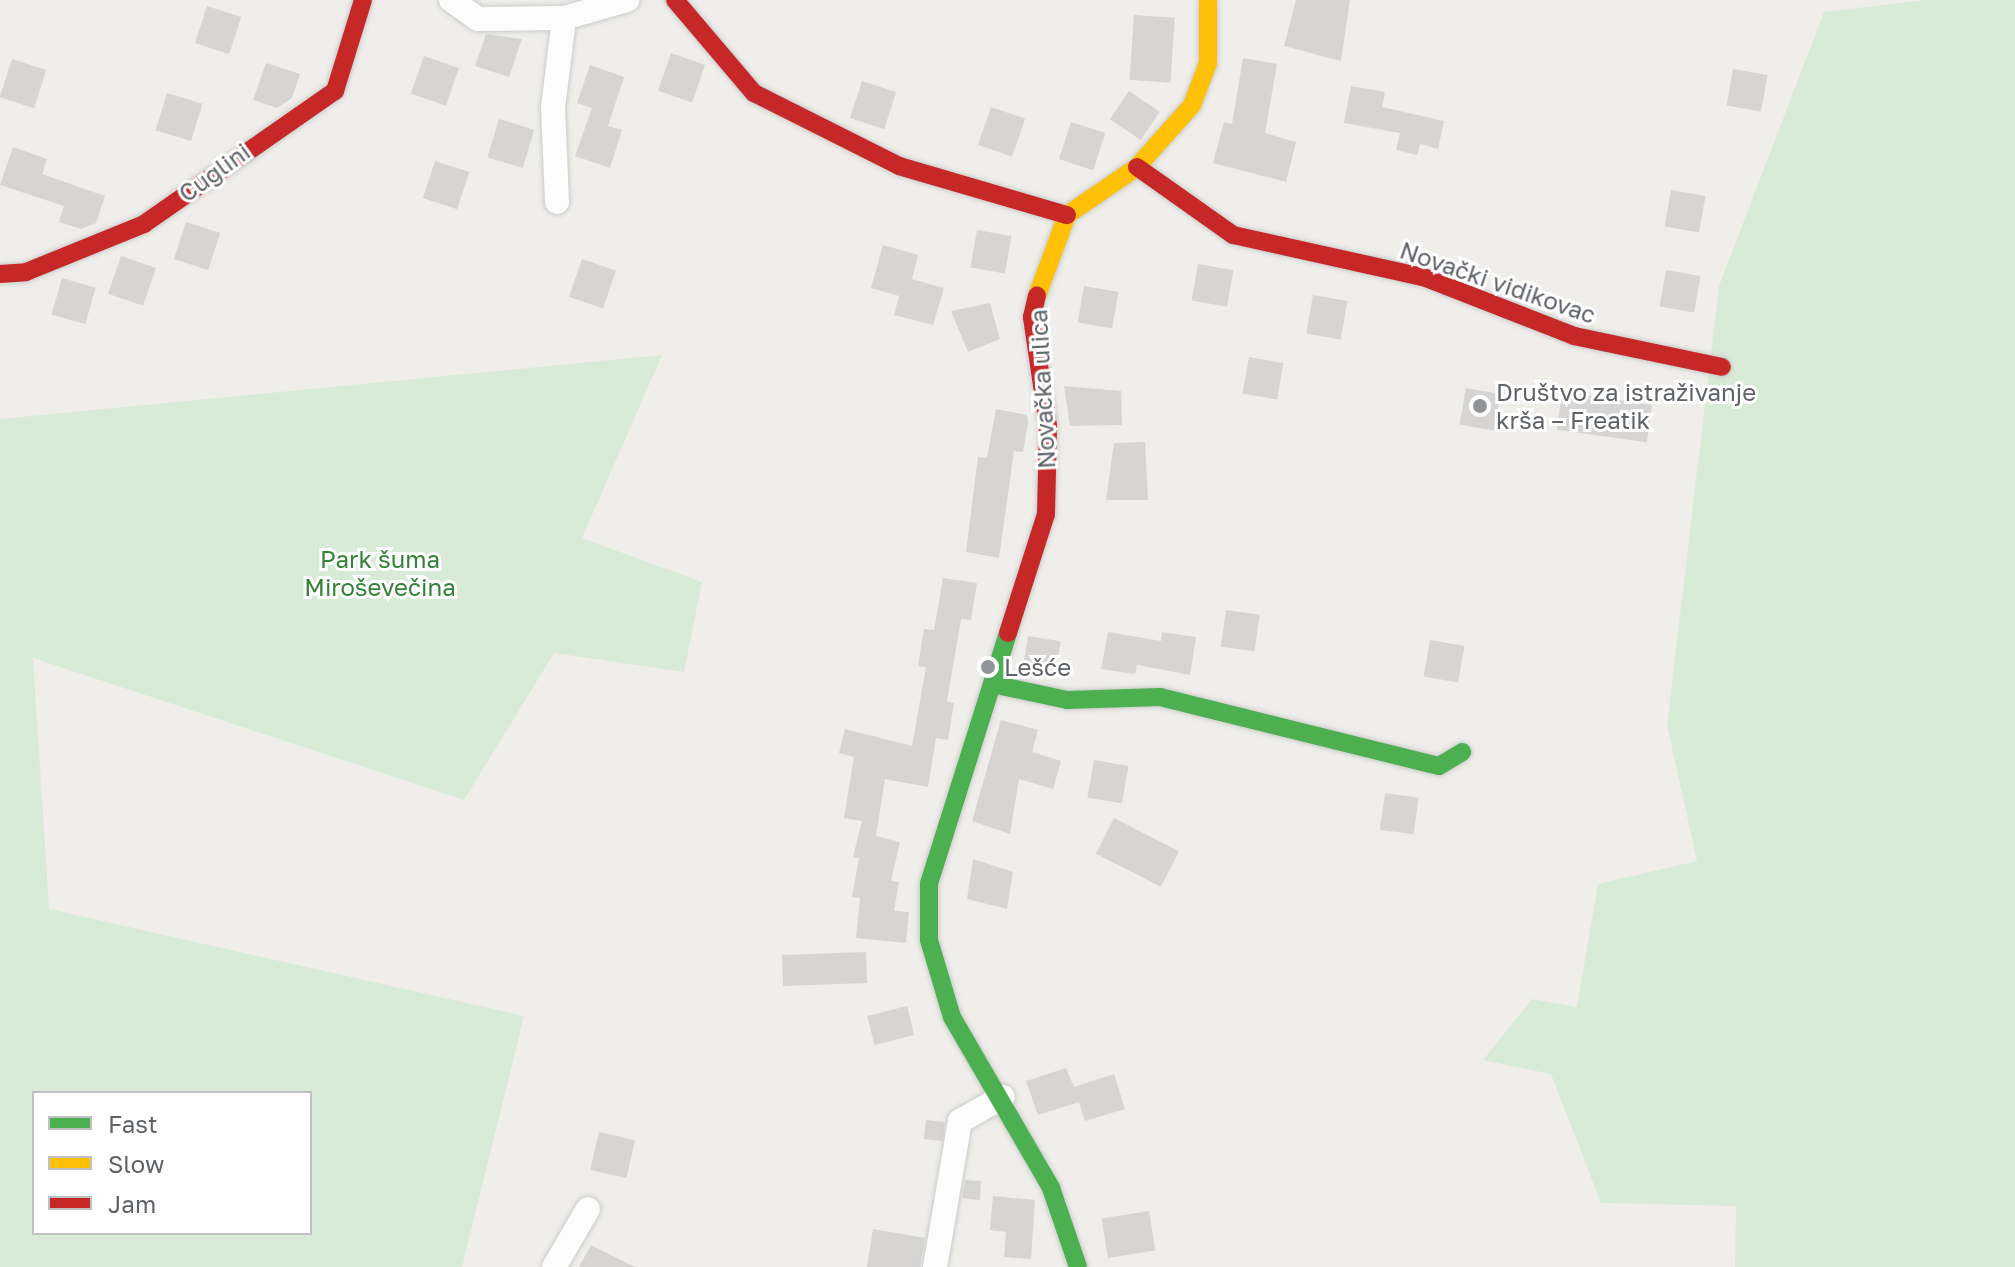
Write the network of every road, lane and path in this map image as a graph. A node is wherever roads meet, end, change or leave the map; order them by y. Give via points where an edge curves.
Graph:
1 (363, 0) edge
2 (451, 0) edge
3 (627, 0) edge
4 (675, 0) edge
5 (1208, 0) edge
6 (564, 18) junction
7 (1137, 167) junction
8 (557, 202) dead end
9 (1067, 215) junction
10 (0, 274) edge
11 (1722, 367) dead end
12 (992, 684) junction
13 (1462, 752) dead end
14 (1003, 1097) junction
15 (588, 1209) dead end
16 (554, 1267) edge
17 (935, 1267) edge
18 (1078, 1267) edge

1 - 10 street, Cuglini via 335,91 144,224 26,272
2 - 6 street via 478,19
3 - 6 street
4 - 9 street via 754,93 899,166
5 - 7 street via 1208,63 1192,105
6 - 8 street via 553,108
7 - 9 street
7 - 11 street, Novački vidikovac via 1233,235 1423,277 1574,336
9 - 12 street, Novačka ulica via 1043,268 1032,317 1048,426 1046,514
12 - 13 street via 1067,700 1117,694 1160,697 1439,766
12 - 14 street, Novačka ulica via 929,884 929,940 952,1017
14 - 17 street via 960,1121
14 - 18 street, Novačka ulica via 1065,1217
15 - 16 street

